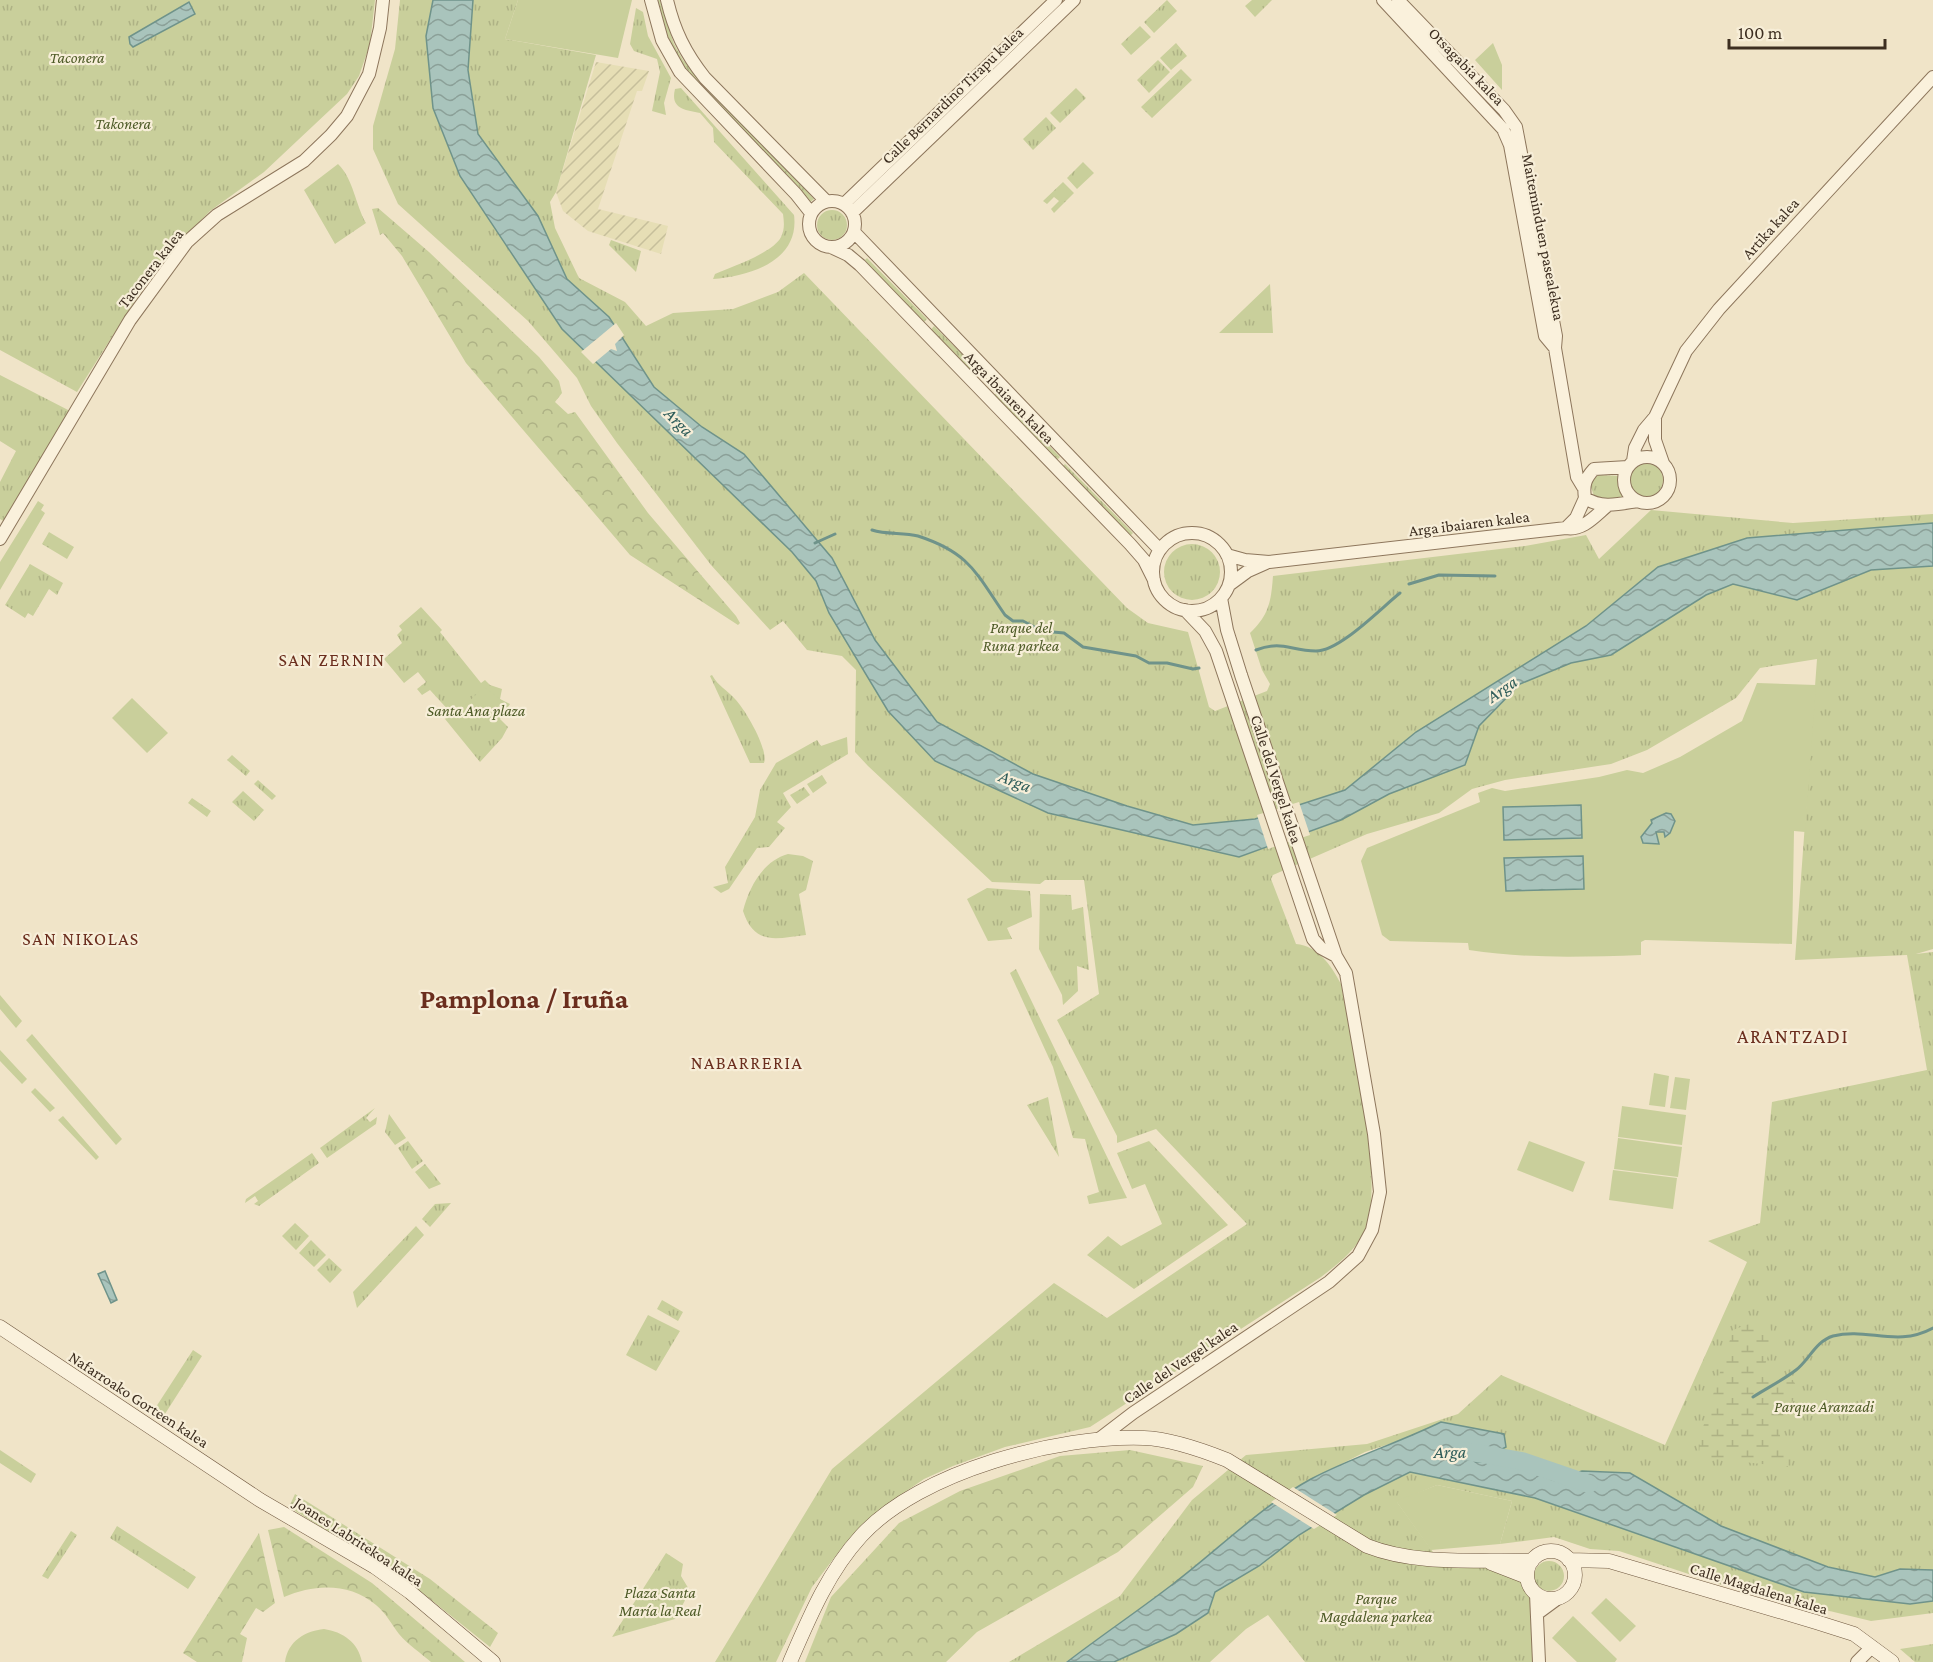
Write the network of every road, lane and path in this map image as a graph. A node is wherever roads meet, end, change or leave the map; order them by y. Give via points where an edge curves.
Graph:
1 (383, 0) edge
2 (651, 0) edge
3 (667, 0) edge
4 (1056, 0) edge
5 (1074, 0) edge
6 (1383, 0) edge
7 (1398, 0) edge
8 (1933, 77) edge
9 (1510, 128) junction
10 (826, 201) junction
11 (848, 208) junction
12 (811, 213) junction
13 (854, 232) junction
14 (831, 247) junction
15 (1655, 417) junction
16 (1576, 464) junction
17 (1630, 464) junction
18 (1663, 464) junction
19 (1594, 469) junction
20 (1584, 493) junction
21 (1638, 501) junction
22 (1607, 506) junction
23 (1566, 528) junction
24 (2, 535) edge
25 (1160, 550) junction
26 (1227, 555) junction
27 (1269, 562) junction
28 (1154, 580) junction
29 (1229, 585) junction
30 (1221, 598) junction
31 (1185, 610) junction
32 (1336, 956) junction
33 (0, 1327) edge
34 (1099, 1439) junction
35 (260, 1500) joint
36 (1486, 1560) junction
37 (1569, 1560) junction
38 (1532, 1561) junction
39 (1609, 1561) junction
40 (1527, 1577) junction
41 (1575, 1577) junction
42 (1536, 1594) junction
43 (1557, 1599) junction
44 (1538, 1613) junction
45 (1536, 1632) junction
46 (1872, 1647) junction
47 (493, 1662) edge
48 (790, 1662) edge
49 (1539, 1662) edge
50 (1548, 1662) edge
51 (1857, 1662) edge
52 (1892, 1662) edge

1 - 24 street, Taconera kalea via 369,74 347,116 304,160 217,215 187,242 130,320
2 - 12 street via 662,40 680,72
3 - 10 street via 673,27 687,57
4 - 11 street, Calle Bernardino Tirapu kalea
5 - 11 street, Calle Bernardino Tirapu kalea
6 - 9 street, Otsagabia kalea
7 - 9 street, Otsagabia kalea via 1501,106
8 - 15 street, Artika kalea via 1719,309 1686,351
9 - 16 street, Maiteminduen pasealekua via 1545,336 1555,348
10 - 11 street
10 - 12 street
11 - 13 street
12 - 14 street via 811,235 820,244
13 - 14 street via 845,243
13 - 25 street, Arga ibaiaren kalea
14 - 28 street, Arga ibaiaren kalea via 848,255 868,273 1130,544
15 - 17 street, Artika kalea via 1639,439
15 - 18 street, Artika kalea via 1654,440
16 - 19 street
16 - 20 street, Maiteminduen pasealekua
17 - 18 street via 1649,457
17 - 19 street
17 - 21 street via 1624,483
18 - 21 street via 1669,476 1667,491 1654,501
19 - 20 street via 1586,478
20 - 22 street via 1594,504
20 - 23 street via 1576,519
21 - 22 street
22 - 23 street, Arga ibaiaren kalea via 1585,524
23 - 27 street, Arga ibaiaren kalea
25 - 26 street via 1169,540 1192,533 1212,539
25 - 28 street
26 - 27 street, Arga ibaiaren kalea
26 - 29 street
27 - 29 street, Arga ibaiaren kalea
28 - 31 street via 1165,600
29 - 30 street
30 - 31 street via 1207,608
30 - 32 street, Calle del Vergel kalea via 1240,675
31 - 32 street, Calle del Vergel kalea via 1205,631 1216,651 1313,939
32 - 34 street, Calle del Vergel kalea via 1351,990 1374,1134 1380,1192 1372,1230 1358,1256 1329,1282
33 - 35 main road, Nafarroako Gorteen kalea
34 - 36 main road via 1146,1438 1202,1450 1227,1460 1384,1553
34 - 48 main road, Calle del Vergel kalea via 989,1463 914,1495 887,1512 861,1536 842,1562 813,1608
35 - 47 main road, Joanes Labritekoa kalea via 375,1567
36 - 38 main road
36 - 40 main road
37 - 38 main road via 1559,1553 1547,1552
37 - 39 main road, Calle Magdalena kalea
37 - 41 main road
38 - 40 main road
39 - 41 main road
39 - 46 main road, Calle Magdalena kalea via 1854,1634
40 - 42 main road
41 - 43 main road via 1569,1591
42 - 43 main road
42 - 44 street
43 - 44 street
44 - 45 street
45 - 49 street
45 - 50 street
46 - 51 street
46 - 52 main road, Calle Magdalena kalea

